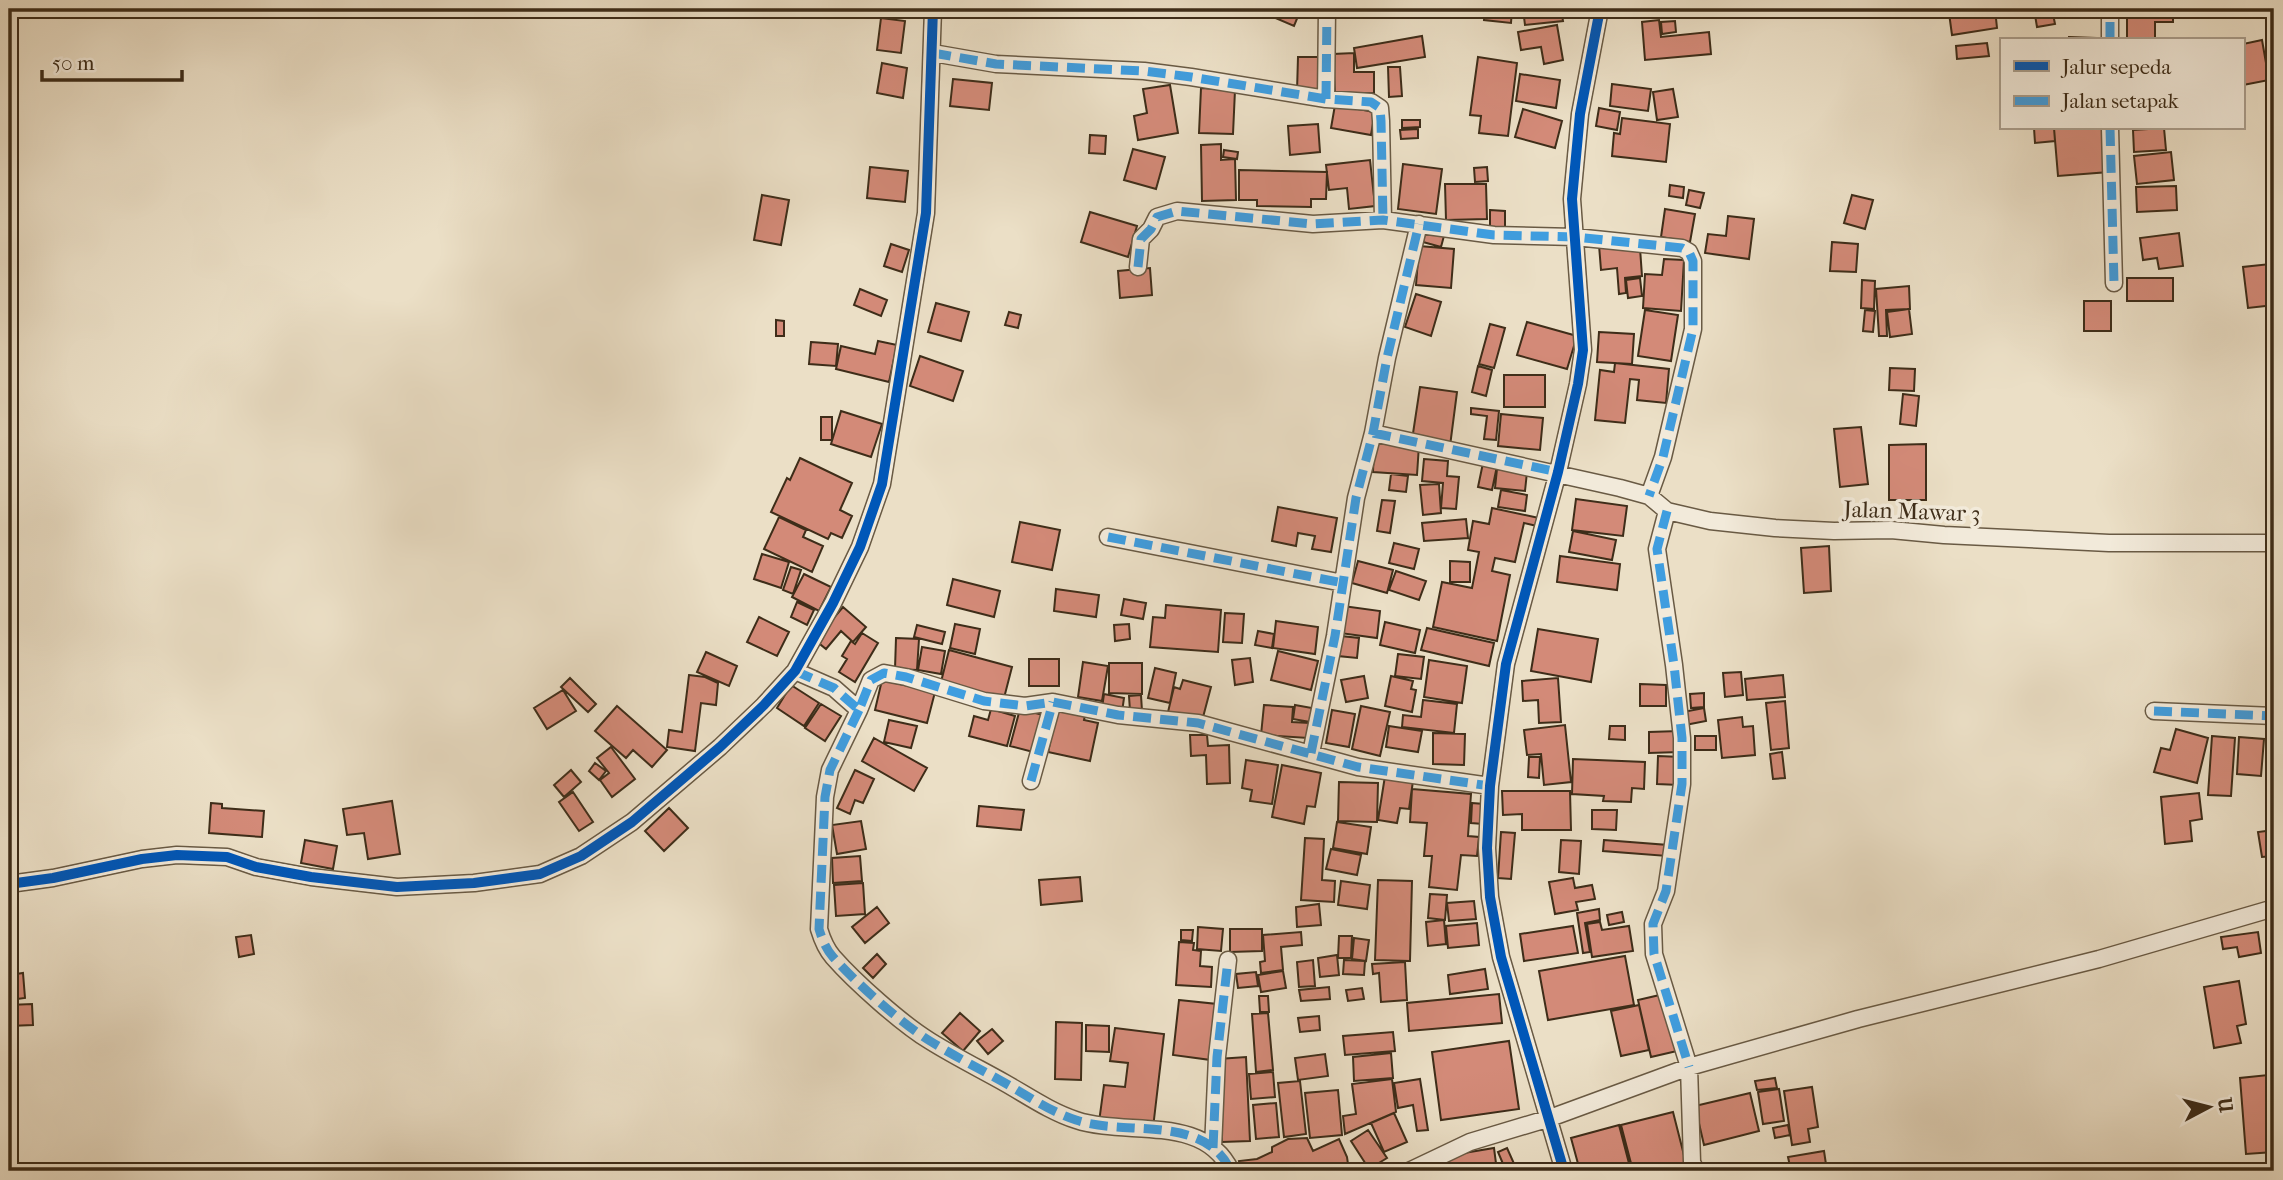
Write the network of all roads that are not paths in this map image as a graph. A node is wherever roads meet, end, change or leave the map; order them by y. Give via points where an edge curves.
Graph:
1 (933, 9) edge
2 (1327, 9) edge
3 (1600, 9) edge
4 (2110, 9) edge
5 (2110, 38) edge
6 (933, 53) junction
7 (1325, 99) junction
8 (2110, 130) edge
9 (1383, 220) junction
10 (1419, 224) junction
11 (1574, 237) junction
12 (1138, 267) dead end
13 (2114, 283) dead end
14 (1373, 433) junction
15 (1559, 472) junction
16 (1649, 496) junction
17 (1667, 512) junction
18 (1108, 537) dead end
19 (2274, 543) edge
20 (1343, 583) junction
21 (795, 671) junction
22 (1053, 702) junction
23 (859, 710) junction
24 (2154, 711) dead end
25 (2274, 716) edge
26 (1311, 753) junction
27 (1031, 781) dead end
28 (1490, 786) junction
29 (9, 884) edge
30 (2274, 908) edge
31 (1228, 960) dead end
32 (1689, 1068) junction
33 (1550, 1118) junction
34 (1213, 1148) junction
35 (1231, 1171) edge
36 (1409, 1171) edge
37 (1564, 1171) edge
38 (1696, 1171) edge

1 - 6 street
2 - 7 street
3 - 11 street via 1580,114 1572,199
4 - 5 street
6 - 7 street via 996,64 1156,72
6 - 21 street via 926,213 882,484 860,547
7 - 9 street via 1371,102 1380,108
8 - 13 street
9 - 10 street
9 - 12 street via 1313,224 1177,211 1157,217 1141,239
10 - 11 street via 1494,235
10 - 14 street
11 - 15 street via 1583,350
11 - 16 street via 1682,248 1693,261 1693,329 1663,457
14 - 15 street, Jalan Mawar 3
14 - 20 street via 1356,498
15 - 16 street, Jalan Mawar 3
15 - 28 street via 1506,664
16 - 17 street, Jalan Mawar 3
17 - 19 street, Jalan Mawar 3 via 1775,528 2109,543
17 - 32 street via 1657,549 1682,738 1682,784 1666,891 1653,935 1654,954
18 - 20 street
20 - 26 street
21 - 23 street via 834,688
21 - 29 street via 720,747 632,822 581,856 540,874 397,887 311,877 227,857 177,855
22 - 23 street via 1026,706 984,701 884,673 871,680
22 - 26 street via 1118,715 1198,723
22 - 27 street
23 - 34 street via 830,770 825,797 819,929 831,956 928,1040 1046,1106 1077,1120 1117,1128 1178,1132
24 - 25 street
26 - 28 street via 1358,767
28 - 33 street via 1487,848 1492,909 1501,957
30 - 32 street
31 - 34 street
32 - 33 street
32 - 38 street
33 - 36 street via 1470,1142
33 - 37 street
34 - 35 street

